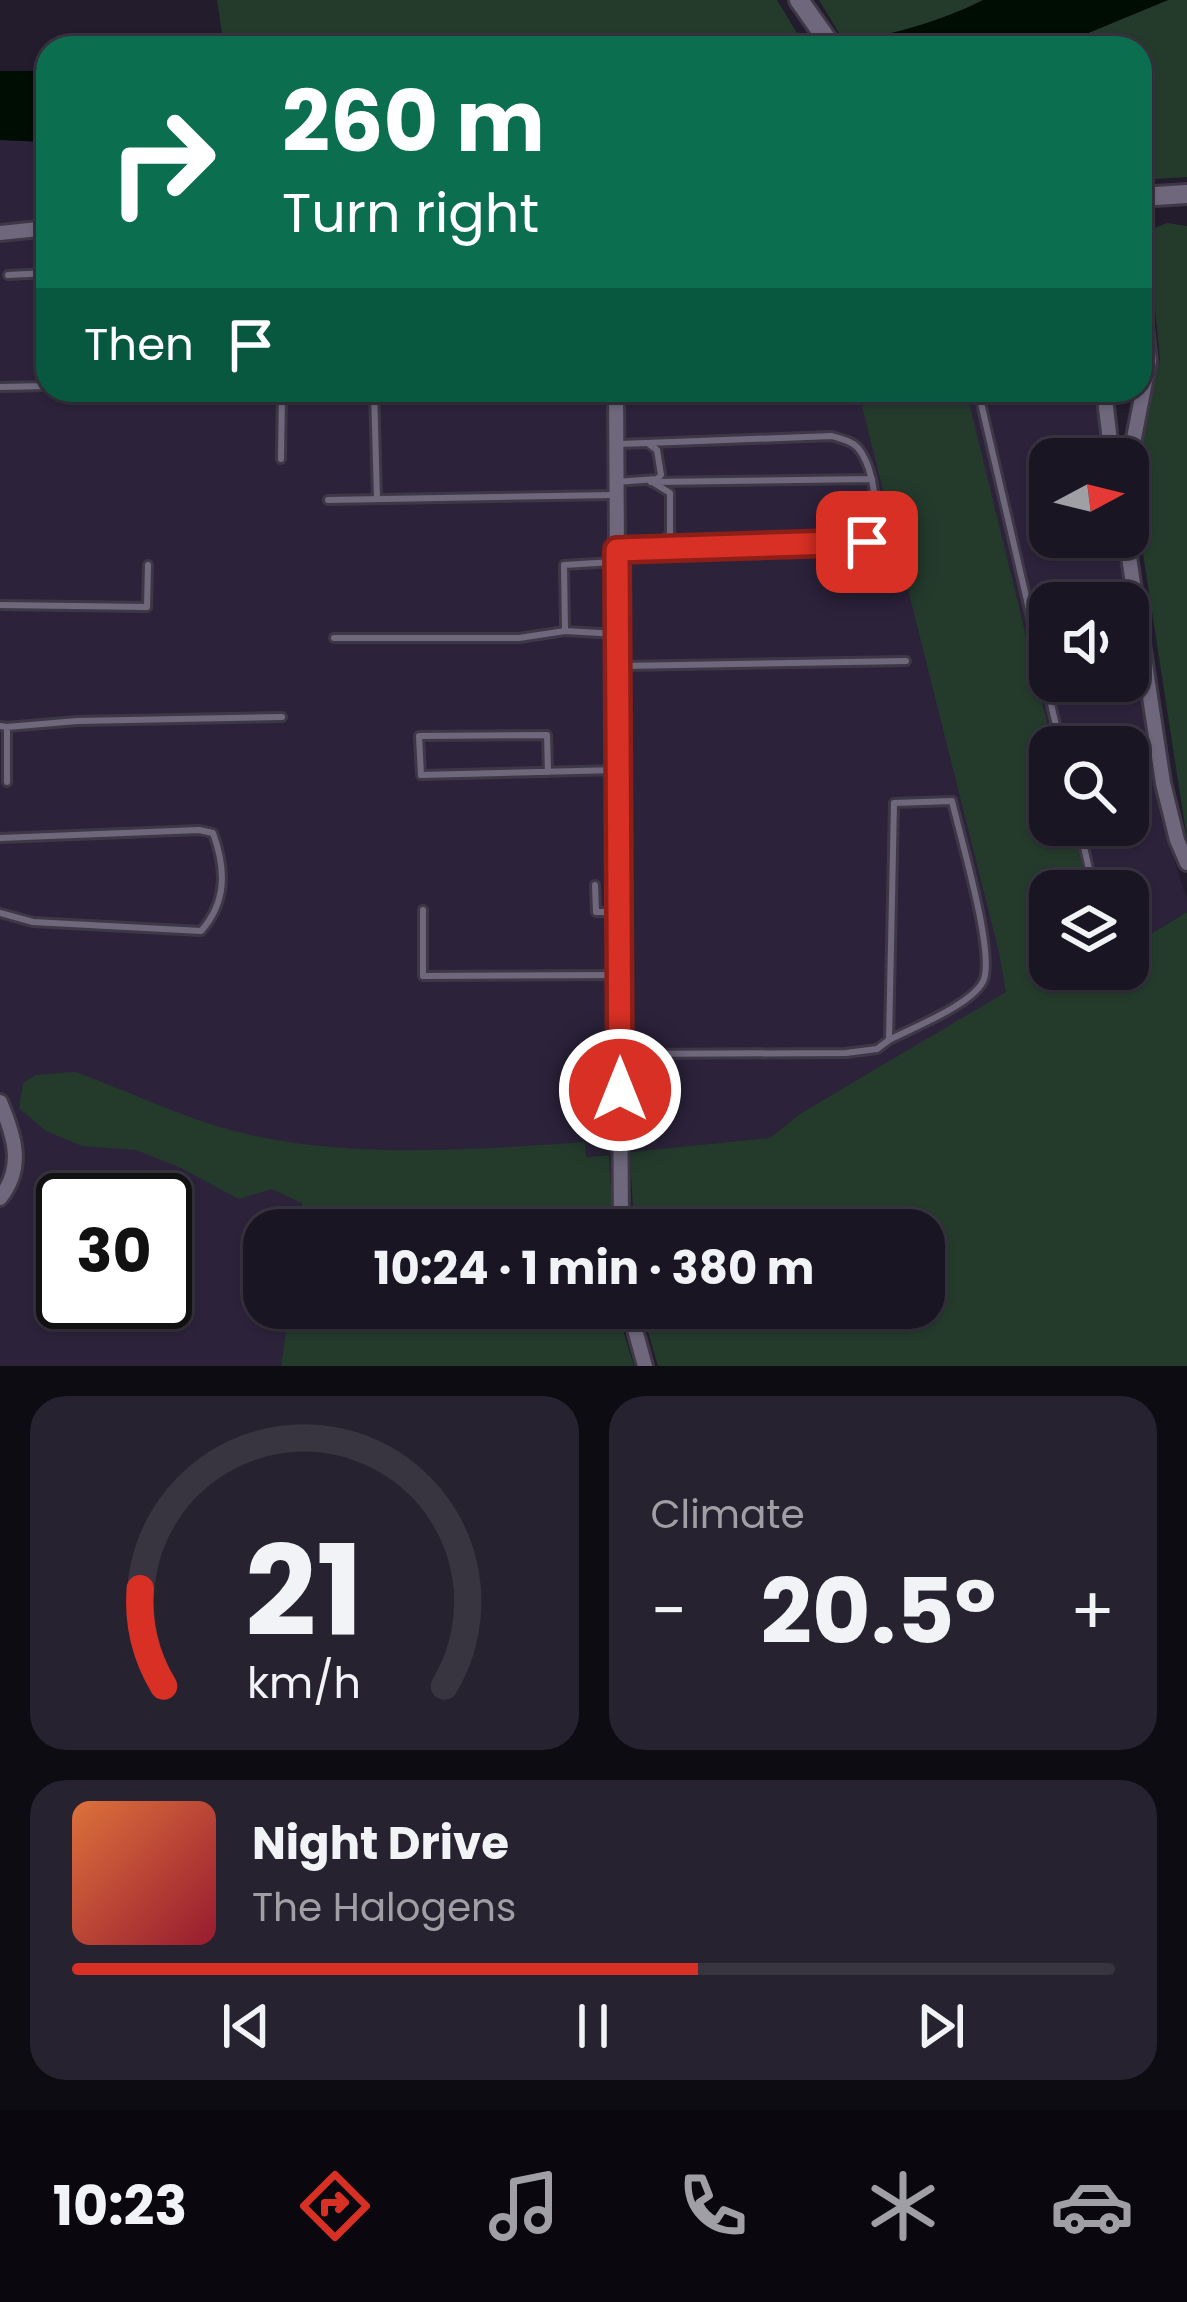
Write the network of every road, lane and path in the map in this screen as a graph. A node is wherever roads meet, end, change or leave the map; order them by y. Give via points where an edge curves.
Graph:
1 (799, 0) edge
2 (823, 36) edge
3 (1187, 194) edge
4 (1152, 196) edge
5 (36, 229) edge
6 (0, 233) edge
7 (36, 273) edge
8 (8, 274) dead end
9 (36, 386) edge
10 (0, 387) edge
11 (282, 402) edge
12 (374, 402) edge
13 (616, 402) edge
14 (981, 402) edge
15 (1105, 402) edge
16 (1141, 402) edge
17 (1110, 438) edge
18 (1134, 438) edge
19 (646, 443) junction
20 (616, 444) junction
21 (281, 459) dead end
22 (872, 478) junction
23 (651, 482) junction
24 (616, 489) junction
25 (377, 499) junction
26 (328, 500) dead end
27 (653, 548) junction
28 (617, 556) junction
29 (1129, 558) edge
30 (148, 565) dead end
31 (0, 605) edge
32 (565, 631) junction
33 (617, 634) junction
34 (334, 638) dead end
35 (906, 661) dead end
36 (617, 666) junction
37 (282, 717) dead end
38 (4, 726) edge
39 (1055, 726) edge
40 (618, 770) junction
41 (548, 772) junction
42 (7, 782) dead end
43 (0, 838) edge
44 (1187, 863) edge
45 (595, 885) dead end
46 (423, 910) dead end
47 (619, 912) junction
48 (0, 913) edge
49 (619, 975) junction
50 (890, 1040) junction
51 (620, 1054) junction
52 (0, 1102) edge
53 (0, 1198) edge
54 (621, 1209) edge
55 (635, 1329) edge
56 (645, 1366) edge

1 - 2 street
3 - 4 street
5 - 6 street
7 - 8 lane
9 - 10 lane
11 - 21 lane
12 - 25 lane
13 - 20 street
14 - 39 lane
15 - 17 street
16 - 18 street
19 - 20 lane
19 - 22 lane via 832,436 857,446
19 - 23 lane via 659,457 661,475
20 - 24 street
22 - 23 lane
22 - 27 lane via 875,528 867,542
23 - 24 lane
23 - 27 lane via 670,493 670,534
24 - 25 lane
24 - 28 street
25 - 26 lane
27 - 28 lane
28 - 32 lane via 564,565
28 - 33 street
29 - 44 street via 1163,783
30 - 31 lane via 147,607
32 - 33 lane
32 - 34 lane
33 - 36 street
35 - 36 lane
36 - 40 street
37 - 38 lane
38 - 42 lane
40 - 41 lane
40 - 47 street
41 - 41 lane via 421,775 419,736 547,735
43 - 48 lane via 213,833 223,887 216,915 201,931 33,922
45 - 47 lane via 596,912
46 - 49 lane via 423,976
47 - 49 street
49 - 51 street
50 - 50 lane via 894,803 952,801 985,948 984,980 968,998
50 - 51 lane via 846,1053
51 - 54 street
52 - 53 street via 16,1148 15,1171
55 - 56 street

